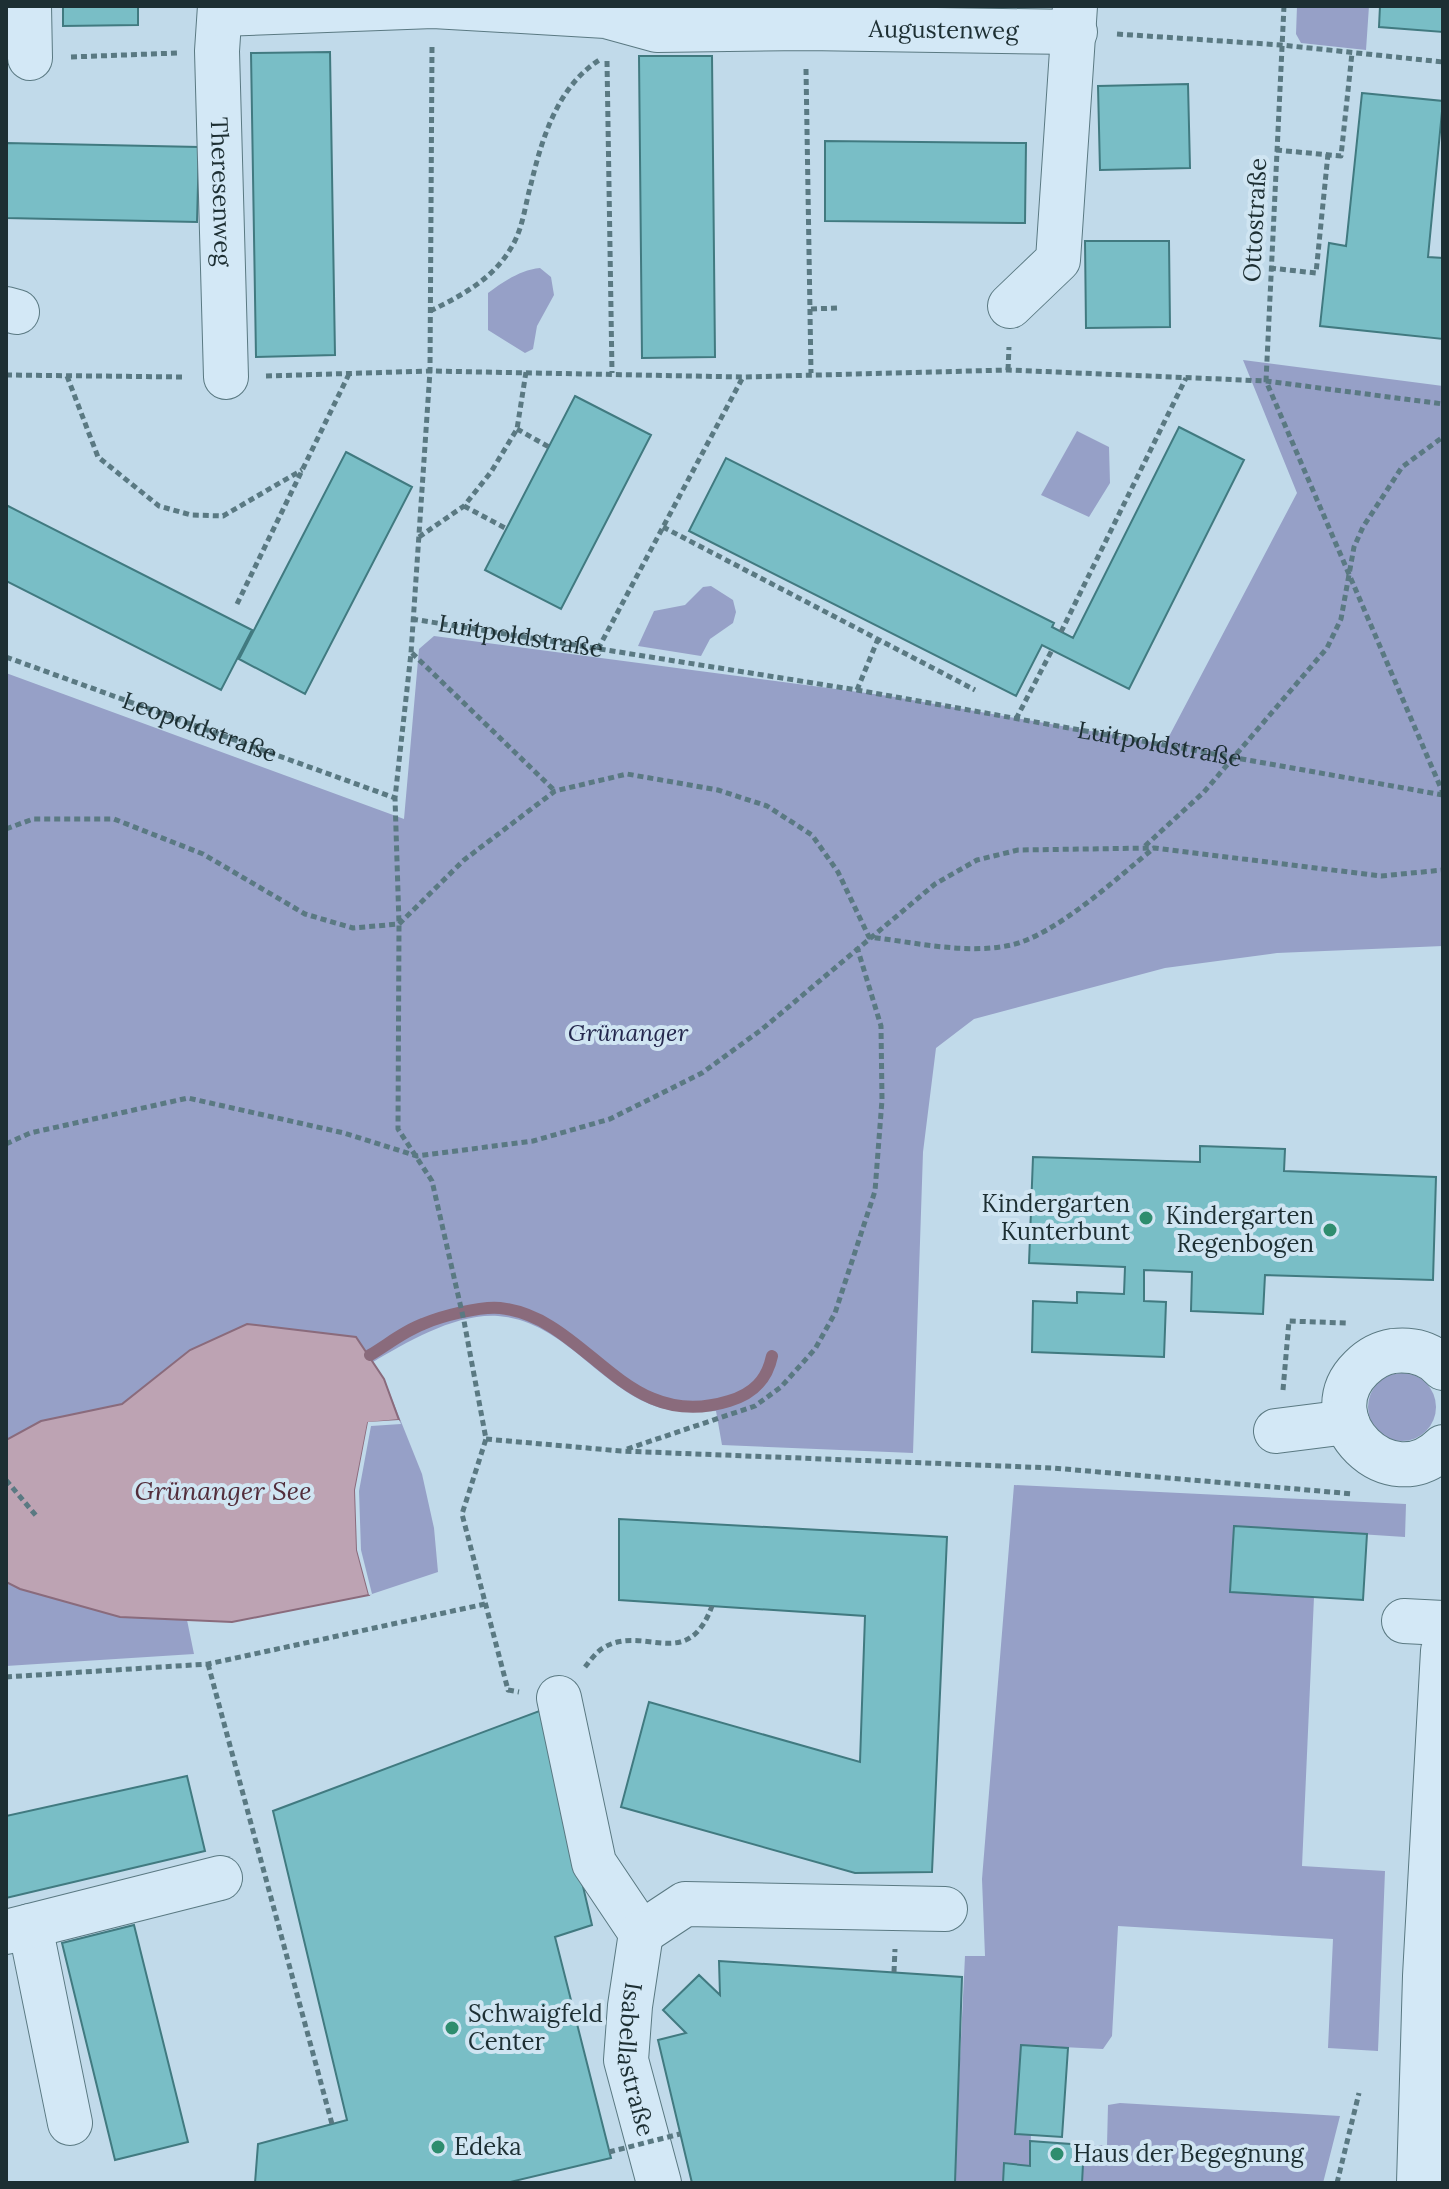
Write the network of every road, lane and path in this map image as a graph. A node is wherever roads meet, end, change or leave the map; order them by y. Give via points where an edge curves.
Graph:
1 (29, 6) edge
2 (433, 6) edge
3 (1284, 6) edge
4 (657, 18) edge
5 (864, 18) edge
6 (1075, 19) edge
7 (219, 24) edge
8 (806, 28) junction
9 (1281, 45) junction
10 (595, 49) junction
11 (1352, 53) junction
12 (30, 58) joint
13 (1443, 62) edge
14 (1276, 150) junction
15 (1328, 154) junction
16 (1270, 268) junction
17 (1010, 306) dead end
18 (837, 308) dead end
19 (811, 309) junction
20 (430, 311) junction
21 (430, 371) junction
22 (526, 372) junction
23 (612, 373) junction
24 (811, 373) junction
25 (349, 374) junction
26 (6, 375) edge
27 (67, 376) junction
28 (226, 377) junction
29 (743, 377) junction
30 (1186, 378) junction
31 (1266, 381) junction
32 (1443, 404) edge
33 (517, 429) junction
34 (1443, 437) edge
35 (549, 447) dead end
36 (302, 470) junction
37 (464, 506) junction
38 (663, 527) junction
39 (507, 529) dead end
40 (419, 537) junction
41 (1349, 576) junction
42 (237, 604) dead end
43 (412, 619) junction
44 (1061, 632) dead end
45 (878, 639) junction
46 (598, 649) junction
47 (1052, 650) dead end
48 (411, 653) junction
49 (6, 657) edge
50 (857, 690) junction
51 (975, 690) dead end
52 (1016, 719) junction
53 (1234, 758) junction
54 (555, 791) junction
55 (1443, 794) edge
56 (395, 798) junction
57 (6, 829) edge
58 (1143, 847) junction
59 (1154, 848) junction
60 (1443, 870) edge
61 (399, 924) junction
62 (869, 937) junction
63 (857, 947) junction
64 (6, 1144) edge
65 (417, 1156) junction
66 (1443, 1368) edge
67 (1347, 1422) junction
68 (1276, 1431) dead end
69 (486, 1439) junction
70 (621, 1451) junction
71 (1441, 1454) edge
72 (6, 1480) edge
73 (1368, 1495) dead end
74 (38, 1518) dead end
75 (485, 1604) junction
76 (712, 1606) dead end
77 (1443, 1651) edge
78 (208, 1664) junction
79 (6, 1677) edge
80 (559, 1698) junction
81 (1441, 1728) edge
82 (220, 1878) dead end
83 (945, 1909) dead end
84 (18, 1929) edge
85 (1435, 1930) edge
86 (641, 1933) junction
87 (1359, 2093) dead end
88 (70, 2123) dead end
89 (332, 2124) dead end
90 (680, 2134) dead end
91 (609, 2152) dead end
92 (659, 2183) edge
93 (1337, 2183) edge
94 (1419, 2183) edge

1 - 12 street
2 - 4 street, Augustenweg
2 - 7 street, Augustenweg
2 - 20 path
3 - 9 path, Ottostraße
4 - 8 street, Augustenweg
4 - 10 street
5 - 6 street, Augustenweg
5 - 8 street, Augustenweg
6 - 9 path
6 - 17 street via 1058,260
7 - 12 path
7 - 28 street, Theresenweg
8 - 19 path
9 - 11 path
9 - 14 path, Ottostraße
10 - 20 path via 551,119 512,246 469,290
10 - 23 path
11 - 13 path
11 - 15 path via 1341,156
14 - 15 path
14 - 16 path, Ottostraße
15 - 16 path via 1316,273
16 - 31 path, Ottostraße
18 - 19 path
19 - 24 path
20 - 21 path
21 - 22 path
21 - 25 path
21 - 40 path, Luitpoldstraße
22 - 23 path
22 - 33 path
23 - 29 path
24 - 29 path
24 - 30 path via 1008,370
25 - 28 path
25 - 36 path
26 - 27 path
27 - 28 path
27 - 36 path via 98,457 159,506 223,516
29 - 38 path
30 - 31 path
30 - 44 path
31 - 32 path
31 - 41 path
33 - 35 path
33 - 37 path
34 - 41 path via 1402,467 1363,527
36 - 42 path
37 - 39 path
37 - 40 path
38 - 45 path
38 - 46 path
40 - 43 path, Luitpoldstraße
41 - 53 path via 1341,619 1327,648
41 - 55 path
43 - 46 path, Luitpoldstraße
43 - 48 path
45 - 50 path
45 - 51 path
46 - 50 path, Luitpoldstraße
47 - 52 path
48 - 54 path
48 - 56 path
49 - 56 path, Leopoldstraße
50 - 52 path, Luitpoldstraße
52 - 53 path, Luitpoldstraße
53 - 55 path, Luitpoldstraße
53 - 58 path
54 - 61 path via 464,860
54 - 62 path via 627,774 718,790 767,806 812,835 838,872
56 - 61 path
57 - 61 path via 33,819 114,819 203,854 305,914 353,928
58 - 59 path
58 - 62 path via 1018,850 977,860 935,884
59 - 60 path via 1381,876
59 - 62 path via 1050,928 1013,945 977,949
61 - 65 path via 398,1129
62 - 63 path
63 - 65 path via 702,1073 610,1119 533,1141
63 - 70 path via 881,1026 882,1100 875,1191 835,1313 815,1349 781,1387 755,1406
64 - 65 path via 30,1133 188,1098 344,1133
65 - 69 path via 432,1181
66 - 67 street via 1422,1353 1404,1350 1370,1360 1348,1387
67 - 68 street
67 - 71 street via 1354,1438 1382,1460 1400,1464
69 - 70 path
69 - 75 path via 462,1514
70 - 73 path via 1053,1468
72 - 74 path
75 - 78 path
75 - 80 path via 508,1690
76 - 80 path via 690,1639 621,1642 603,1648 569,1679
77 - 81 street
78 - 79 path
78 - 89 path
80 - 86 street via 594,1863
81 - 85 street
82 - 84 street
83 - 86 street via 685,1904
84 - 88 street
85 - 94 street
86 - 92 street, Isabellastraße via 626,2060
87 - 93 path
90 - 91 path, bridge

